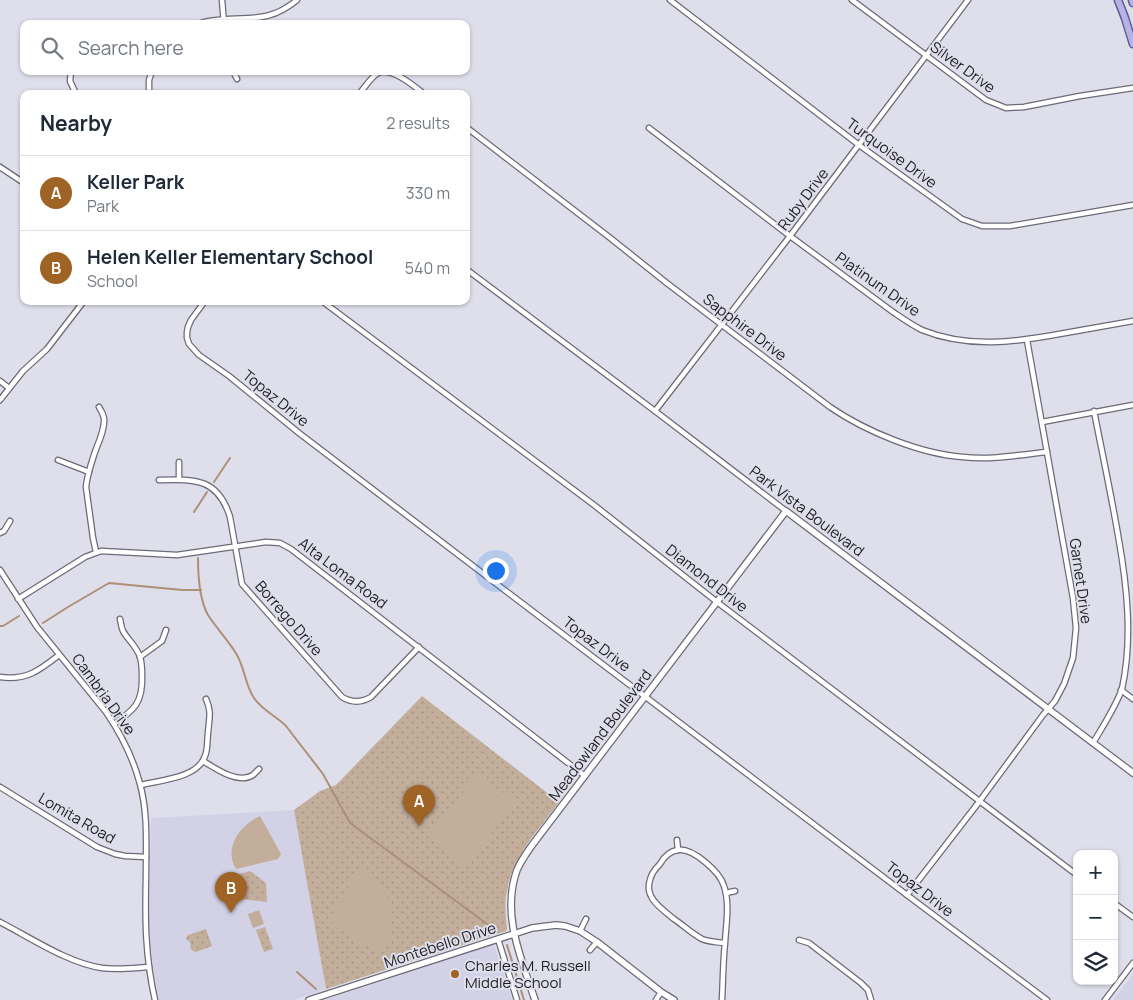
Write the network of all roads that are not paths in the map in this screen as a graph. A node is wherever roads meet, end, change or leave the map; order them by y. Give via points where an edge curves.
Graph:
1 (222, 0) edge
2 (297, 0) edge
3 (670, 0) edge
4 (852, 0) edge
5 (968, 0) edge
6 (1118, 0) edge
7 (224, 20) edge
8 (239, 20) edge
9 (1133, 44) edge
10 (926, 56) junction
11 (71, 75) edge
12 (151, 75) edge
13 (235, 75) edge
14 (376, 75) edge
15 (396, 75) edge
16 (237, 79) dead end
17 (1133, 88) edge
18 (74, 90) edge
19 (149, 90) edge
20 (363, 90) edge
21 (418, 90) edge
22 (649, 128) dead end
23 (470, 129) edge
24 (859, 145) junction
25 (0, 167) edge
26 (20, 180) edge
27 (1133, 205) edge
28 (790, 236) junction
29 (470, 272) edge
30 (81, 305) edge
31 (201, 305) edge
32 (327, 305) edge
33 (1133, 321) edge
34 (722, 325) junction
35 (1026, 340) junction
36 (0, 381) edge
37 (9, 388) junction
38 (0, 400) edge
39 (1133, 405) edge
40 (99, 407) dead end
41 (655, 410) junction
42 (1094, 411) junction
43 (1042, 422) junction
44 (1047, 452) junction
45 (58, 460) dead end
46 (179, 462) dead end
47 (89, 472) junction
48 (179, 479) junction
49 (159, 480) dead end
50 (786, 511) junction
51 (10, 521) dead end
52 (0, 533) edge
53 (236, 546) junction
54 (96, 552) junction
55 (0, 570) edge
56 (18, 599) junction
57 (716, 602) junction
58 (1131, 605) edge
59 (120, 619) dead end
60 (166, 630) dead end
61 (419, 647) junction
62 (59, 655) junction
63 (140, 657) junction
64 (0, 677) edge
65 (1121, 690) junction
66 (645, 696) junction
67 (206, 698) dead end
68 (1133, 699) edge
69 (1049, 709) junction
70 (114, 724) junction
71 (1093, 743) junction
72 (203, 761) junction
73 (258, 768) dead end
74 (1133, 773) edge
75 (585, 776) junction
76 (141, 785) junction
77 (0, 787) edge
78 (979, 802) junction
79 (677, 840) dead end
80 (678, 850) junction
81 (146, 857) junction
82 (1073, 872) edge
83 (735, 891) dead end
84 (726, 893) junction
85 (907, 896) junction
86 (1118, 906) edge
87 (1133, 917) edge
88 (586, 919) dead end
89 (0, 922) edge
90 (580, 930) junction
91 (514, 934) junction
92 (498, 939) junction
93 (799, 940) dead end
94 (597, 942) junction
95 (725, 943) junction
96 (590, 950) dead end
97 (1133, 963) edge
98 (149, 967) junction
99 (661, 992) junction
100 (155, 1000) edge
101 (309, 1000) edge
102 (517, 1000) edge
103 (535, 1000) edge
104 (656, 1000) edge
105 (674, 1000) edge
106 (722, 1000) edge
107 (871, 1000) edge
108 (1047, 1000) edge
109 (1105, 1000) edge

1 - 7 street
2 - 8 street via 280,12
3 - 24 street, Turquoise Drive
4 - 10 street, Silver Drive
5 - 10 street, Ruby Drive
6 - 9 main road
10 - 17 street, Silver Drive via 986,100 1006,108
10 - 24 street, Ruby Drive
11 - 18 street
12 - 19 street
13 - 16 street
14 - 20 street
15 - 21 street
22 - 28 street, Platinum Drive
23 - 34 street, Sapphire Drive
24 - 27 street, Turquoise Drive via 962,219 982,226 1010,226
24 - 28 street, Ruby Drive
25 - 26 street
28 - 34 street, Ruby Drive
28 - 35 street, Platinum Drive via 921,329 970,342
29 - 41 street, Park Vista Boulevard
30 - 37 street via 47,349
31 - 66 street, Topaz Drive via 188,326 187,338 199,355
32 - 57 street, Diamond Drive via 594,505
33 - 35 street, Platinum Drive
34 - 41 street, Ruby Drive
34 - 44 street, Sapphire Drive via 830,407 880,434 932,452 964,458
35 - 43 street, Garnet Drive
36 - 37 street
37 - 38 street
39 - 42 street
40 - 47 street via 104,416 103,427
41 - 50 street, Park Vista Boulevard
42 - 43 street
42 - 58 street
43 - 44 street, Garnet Drive
44 - 69 street, Garnet Drive via 1076,628 1069,671
45 - 47 street
46 - 48 street
47 - 54 street via 86,494
48 - 49 street, Borrego Drive
48 - 53 street, Borrego Drive via 203,483 216,490 228,509
50 - 57 street, Meadowland Boulevard
50 - 69 street, Park Vista Boulevard
51 - 52 street
53 - 54 street, Alta Loma Road via 177,555
53 - 61 street, Alta Loma Road via 266,542 286,545
53 - 61 street, Borrego Drive via 244,588 346,700 360,701 371,697
54 - 56 street, Alta Loma Road
55 - 56 street, Cambria Drive
56 - 62 street, Cambria Drive
57 - 66 street, Meadowland Boulevard
57 - 78 street, Diamond Drive
58 - 65 street via 1129,653
59 - 63 street
60 - 63 street via 162,640
61 - 75 street, Alta Loma Road
62 - 64 street via 30,675
62 - 70 street, Cambria Drive
63 - 70 street via 140,698 130,713
65 - 68 street
65 - 71 street
66 - 75 street, Meadowland Boulevard
66 - 85 street, Topaz Drive
67 - 72 street via 210,708 207,750
69 - 71 street, Park Vista Boulevard
69 - 78 street, Garnet Drive
70 - 76 street, Cambria Drive via 124,740
71 - 74 street, Park Vista Boulevard
72 - 73 street via 240,778 252,776
72 - 76 street via 188,774
75 - 91 street, Meadowland Boulevard via 529,849 518,869 510,905
76 - 81 street, Cambria Drive via 146,819
77 - 81 street, Lomita Road via 97,847 115,854
78 - 82 street, Diamond Drive
78 - 85 street, Garnet Drive
79 - 80 street
80 - 84 street via 689,852 711,867 722,880
80 - 95 street via 668,854 650,879 651,897 697,936
81 - 98 street, Cambria Drive via 145,923
83 - 84 street
84 - 95 street
85 - 108 street, Topaz Drive
86 - 87 street
88 - 90 street
89 - 98 street via 76,961 109,968
90 - 91 street, Montebello Drive via 556,925
90 - 94 street, Montebello Drive
91 - 92 street, Montebello Drive
91 - 103 street, Meadowland Boulevard
92 - 101 street, Montebello Drive
92 - 102 street
93 - 107 street via 809,943 861,983
94 - 96 street
94 - 99 street, Montebello Drive
95 - 106 street
97 - 109 street
98 - 100 street, Cambria Drive
99 - 104 street
99 - 105 street, Montebello Drive

